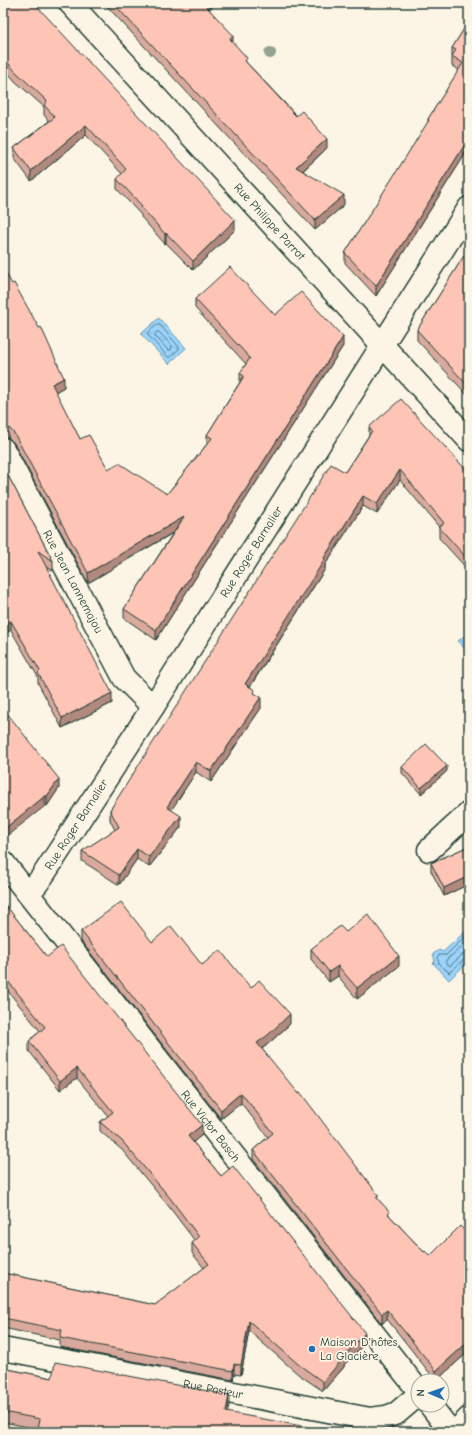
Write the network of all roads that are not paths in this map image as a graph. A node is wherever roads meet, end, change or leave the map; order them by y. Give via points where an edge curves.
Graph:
1 (70, 3) edge
2 (469, 208) edge
3 (382, 344) junction
4 (469, 440) edge
5 (3, 449) edge
6 (153, 707) junction
7 (469, 813) edge
8 (429, 850) dead end
9 (3, 862) edge
10 (28, 893) junction
11 (3, 1349) edge
12 (410, 1380) edge
13 (410, 1402) edge
14 (436, 1413) edge
15 (469, 1418) edge
16 (451, 1432) edge
17 (455, 1432) edge

1 - 3 street, Rue Philippe Parrot
2 - 3 street, Rue Roger Barnalier
3 - 4 street, Rue Philippe Parrot
3 - 6 street, Rue Roger Barnalier
5 - 6 street, Rue Jean Lannemajou via 124,678
6 - 10 street, Rue Roger Barnalier via 36,886
7 - 8 street
9 - 10 street, Rue Victor Basch
10 - 12 street, Rue Victor Basch
11 - 13 street, Rue Pasteur via 370,1419 397,1413
14 - 16 street
15 - 17 street

